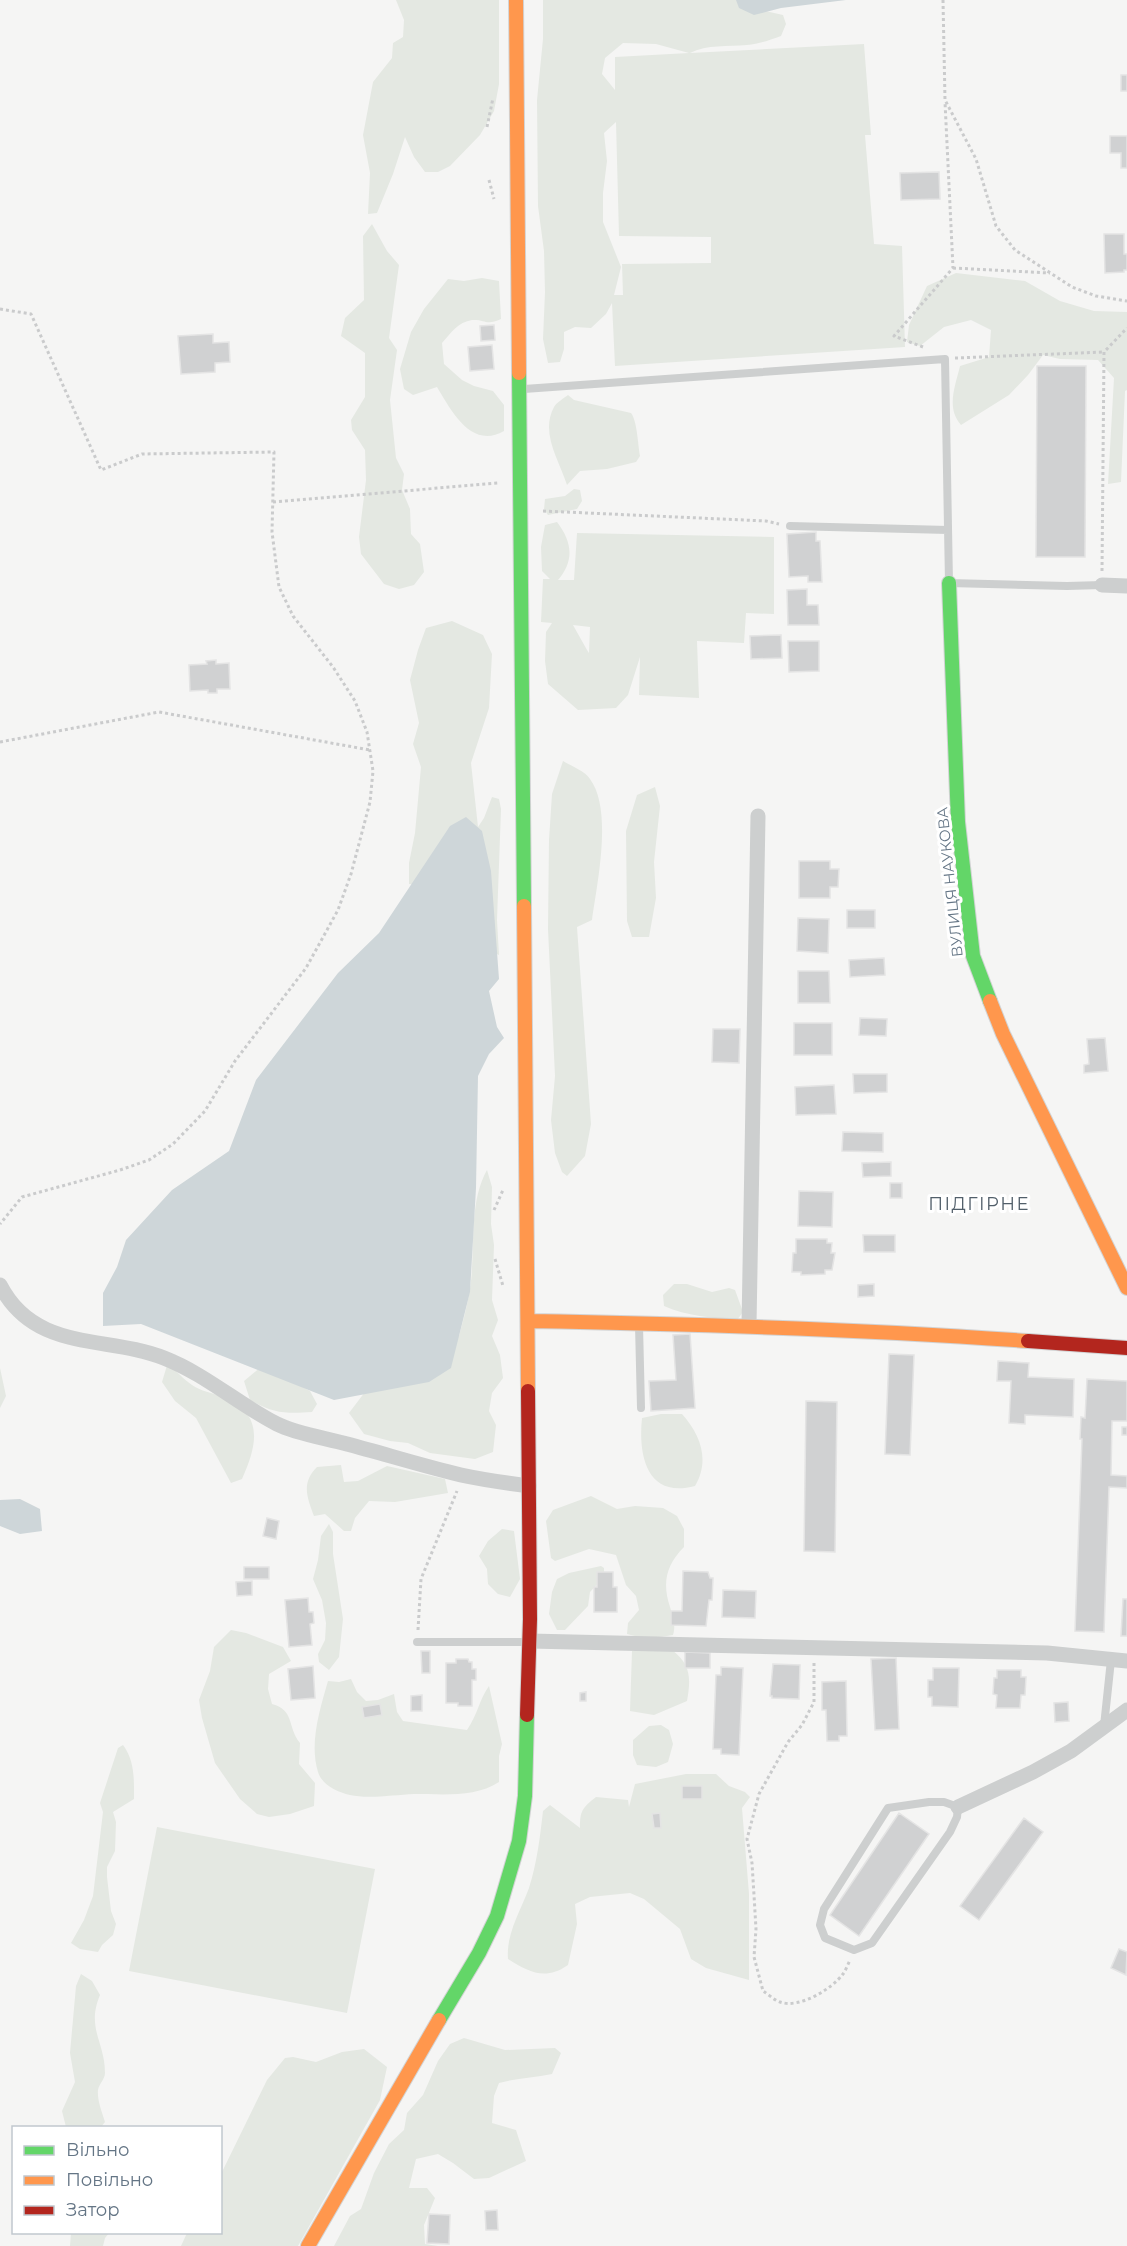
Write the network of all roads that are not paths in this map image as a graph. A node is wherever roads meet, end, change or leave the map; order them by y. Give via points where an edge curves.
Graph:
1 (516, 0) edge
2 (519, 389) junction
3 (789, 526) road end
4 (948, 530) junction
5 (949, 583) junction
6 (1102, 585) joint
7 (1127, 586) edge
8 (758, 816) dead end
9 (0, 1285) edge
10 (1127, 1288) edge
11 (528, 1321) junction
12 (639, 1323) junction
13 (749, 1325) junction
14 (1127, 1348) edge
15 (641, 1408) dead end
16 (529, 1486) junction
17 (530, 1641) junction
18 (417, 1642) road end
19 (1119, 1660) edge
20 (1127, 1710) edge
21 (1104, 1726) junction
22 (958, 1807) junction
23 (308, 2246) edge

1 - 2 main road
2 - 4 lane via 945,359
2 - 11 main road
3 - 4 lane
4 - 5 lane
5 - 6 lane
5 - 10 main road, ВУЛИЦЯ НАУКОВА via 958,822 973,956 1003,1034
6 - 7 street
8 - 13 street
9 - 16 street via 26,1317 45,1329 81,1341 163,1357 279,1425 462,1475
11 - 12 main road
11 - 16 main road
12 - 13 main road
12 - 15 lane
13 - 14 main road
16 - 17 main road
17 - 18 lane
17 - 19 street via 1047,1653
17 - 23 main road via 525,1796 519,1841 497,1916
19 - 21 lane
20 - 21 street
21 - 22 street via 1071,1751
22 - 22 lane via 929,1802 888,1808 824,1909 820,1925 825,1938 854,1950 872,1943 950,1832

